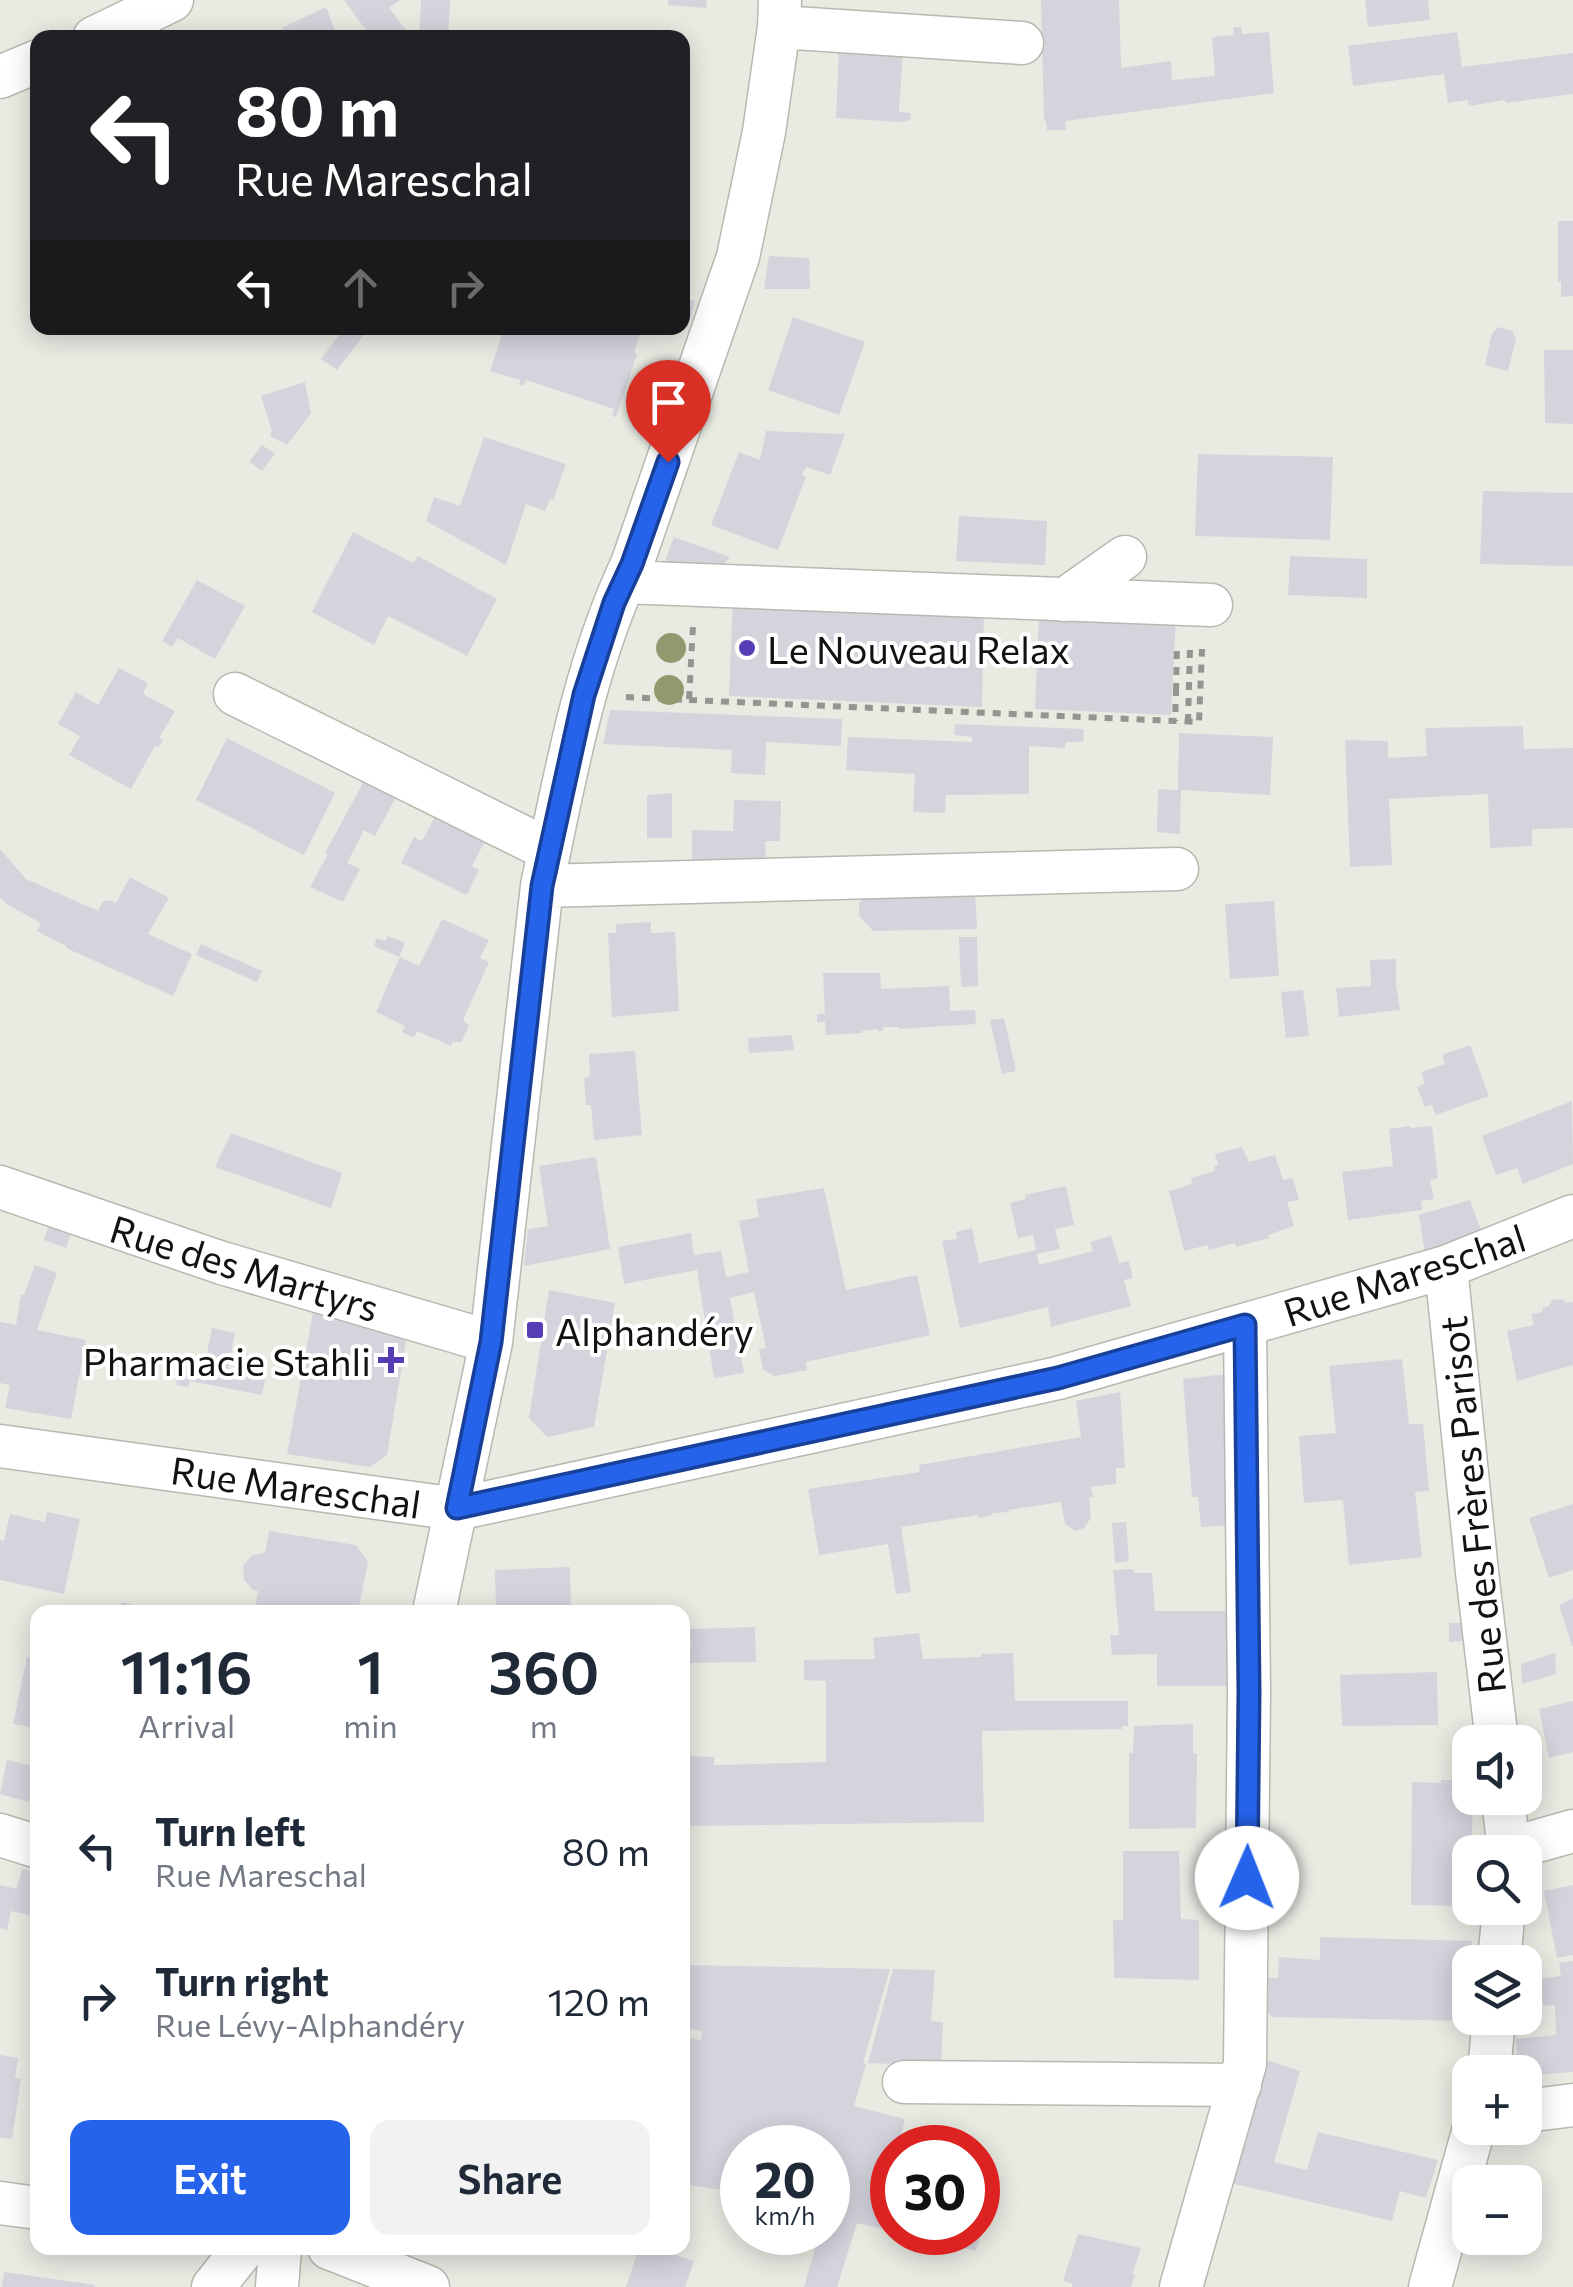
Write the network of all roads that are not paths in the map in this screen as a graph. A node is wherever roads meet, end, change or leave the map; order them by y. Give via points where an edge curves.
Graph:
1 (172, 0) edge
2 (779, 14) edge
3 (110, 30) edge
4 (1022, 43) dead end
5 (30, 64) edge
6 (0, 77) edge
7 (1125, 557) dead end
8 (624, 582) junction
9 (1064, 600) junction
10 (1201, 618) road end
11 (235, 694) dead end
12 (546, 868) junction
13 (1177, 869) dead end
14 (0, 1187) edge
15 (1573, 1216) edge
16 (1446, 1268) junction
17 (1245, 1325) junction
18 (491, 1342) junction
19 (0, 1446) edge
20 (457, 1508) junction
21 (436, 1605) edge
22 (1495, 1725) edge
23 (1573, 1831) edge
24 (0, 1835) edge
25 (1542, 1841) edge
26 (30, 1844) edge
27 (904, 2082) dead end
28 (1240, 2085) junction
29 (1573, 2105) edge
30 (1542, 2109) edge
31 (1469, 2145) edge
32 (0, 2203) edge
33 (30, 2207) edge
34 (238, 2255) edge
35 (279, 2255) edge
36 (346, 2255) edge
37 (213, 2287) edge
38 (277, 2287) edge
39 (428, 2287) edge
40 (1181, 2287) edge
41 (1430, 2287) edge

1 - 3 street
2 - 4 street
2 - 8 street via 738,257
5 - 6 street
7 - 9 street
8 - 9 street
8 - 12 street via 584,695
9 - 10 street
11 - 12 street
12 - 13 street
12 - 18 street
14 - 18 street, Rue des Martyrs via 222,1263
15 - 16 street, Rue Mareschal
16 - 17 street, Rue Mareschal
16 - 22 street, Rue des Frères Parisot
17 - 20 street, Rue Mareschal via 1058,1378
17 - 28 street via 1249,1712
18 - 20 street
19 - 20 street, Rue Mareschal
20 - 21 street
23 - 25 street
24 - 26 street
27 - 28 street
28 - 40 street
29 - 30 street
31 - 41 street
32 - 33 street
34 - 37 street
35 - 38 street
36 - 39 street

